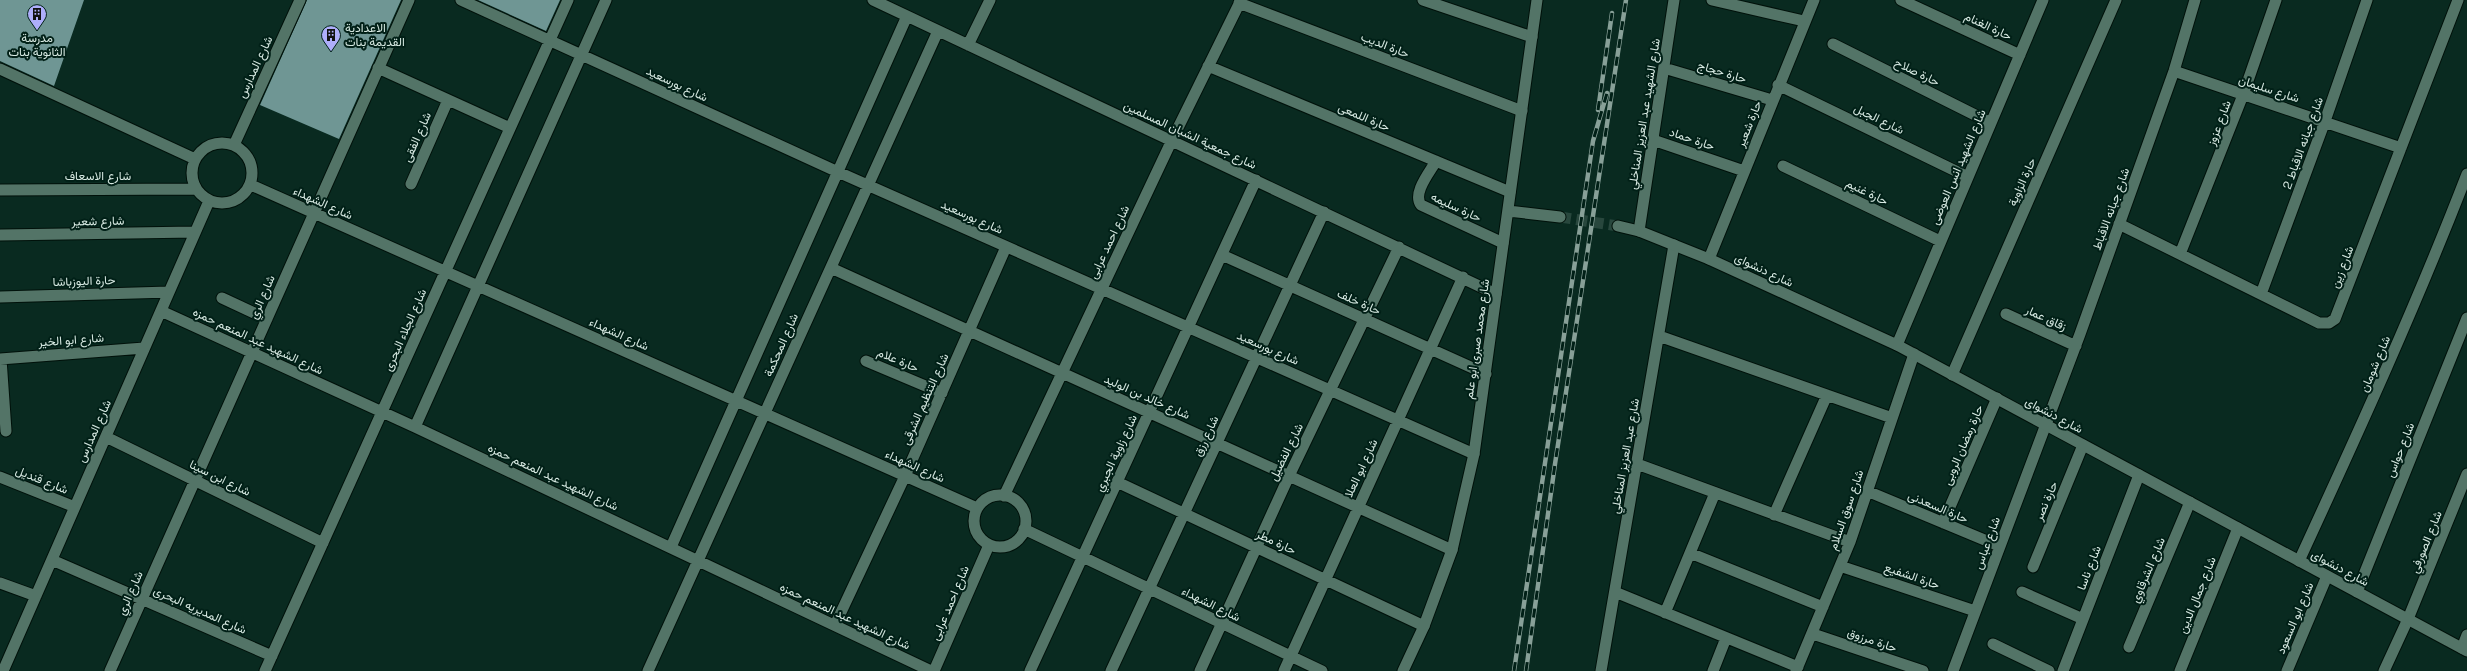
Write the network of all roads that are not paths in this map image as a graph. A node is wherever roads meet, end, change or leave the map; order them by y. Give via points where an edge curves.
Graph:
1 (300, 0) edge
2 (409, 0) edge
3 (461, 0) edge
4 (568, 0) edge
5 (606, 0) edge
6 (873, 0) edge
7 (990, 0) edge
8 (1423, 0) edge
9 (1537, 0) edge
10 (1674, 0) edge
11 (1716, 0) edge
12 (1814, 0) edge
13 (1902, 0) edge
14 (2043, 0) edge
15 (2116, 0) edge
16 (2195, 0) edge
17 (2276, 0) edge
18 (2367, 0) edge
19 (2458, 0) edge
20 (1240, 1) edge
21 (907, 16) junction
22 (1804, 21) junction
23 (938, 31) junction
24 (1532, 37) junction
25 (550, 41) junction
26 (968, 44) junction
27 (1832, 44) dead end
28 (581, 55) junction
29 (2020, 55) junction
30 (1208, 66) junction
31 (378, 68) junction
32 (1664, 68) junction
33 (0, 69) edge
34 (2174, 71) junction
35 (1778, 85) junction
36 (2244, 95) junction
37 (448, 100) junction
38 (1772, 100) junction
39 (1522, 110) junction
40 (2325, 121) junction
41 (1991, 123) junction
42 (510, 128) junction
43 (1172, 140) junction
44 (1653, 140) junction
45 (234, 145) junction
46 (2401, 148) junction
47 (195, 159) junction
48 (1436, 161) junction
49 (1783, 166) dead end
50 (1744, 170) junction
51 (838, 172) junction
52 (2467, 174) edge
53 (1968, 176) junction
54 (1256, 180) junction
55 (411, 184) dead end
56 (251, 185) junction
57 (868, 186) junction
58 (196, 189) junction
59 (0, 190) edge
60 (1510, 192) junction
61 (209, 201) junction
62 (1508, 211) junction
63 (1324, 212) junction
64 (314, 213) junction
65 (1560, 217) tunnel mouth
66 (2119, 224) junction
67 (1618, 226) tunnel mouth
68 (1639, 231) junction
69 (195, 232) junction
70 (0, 235) edge
71 (1940, 241) junction
72 (1503, 243) junction
73 (1674, 245) junction
74 (1006, 247) junction
75 (1400, 247) junction
76 (2180, 254) junction
77 (1222, 255) junction
78 (1709, 259) junction
79 (831, 268) junction
80 (445, 271) junction
81 (1463, 277) junction
82 (1290, 285) junction
83 (477, 286) junction
84 (1101, 289) junction
85 (169, 292) junction
86 (1496, 294) junction
87 (2261, 294) junction
88 (0, 297) edge
89 (222, 298) dead end
90 (161, 311) junction
91 (2006, 314) dead end
92 (2467, 318) edge
93 (267, 319) junction
94 (1365, 319) junction
95 (1188, 327) junction
96 (969, 330) junction
97 (1659, 336) junction
98 (1897, 345) junction
99 (2076, 346) junction
100 (144, 348) junction
101 (1431, 348) junction
102 (252, 353) junction
103 (1914, 354) junction
104 (1257, 358) junction
105 (0, 359) edge
106 (866, 361) dead end
107 (1062, 372) junction
108 (1486, 374) junction
109 (1952, 375) junction
110 (1330, 390) junction
111 (942, 393) junction
112 (1827, 395) junction
113 (1996, 398) junction
114 (736, 401) junction
115 (382, 412) junction
116 (1149, 412) junction
117 (764, 413) junction
118 (1892, 418) junction
119 (1398, 420) junction
120 (2045, 424) junction
121 (415, 427) junction
122 (6, 431) dead end
123 (106, 437) junction
124 (1217, 443) junction
125 (2084, 445) junction
126 (1474, 454) junction
127 (1637, 464) junction
128 (2467, 474) edge
129 (2139, 475) junction
130 (905, 476) junction
131 (1288, 476) junction
132 (0, 477) edge
133 (195, 480) junction
134 (1117, 482) junction
135 (1867, 491) junction
136 (1715, 493) junction
137 (1004, 496) junction
138 (2190, 502) junction
139 (75, 507) junction
140 (1357, 507) junction
141 (977, 508) junction
142 (1184, 514) junction
143 (1774, 514) junction
144 (1943, 523) junction
145 (2238, 528) junction
146 (1024, 529) junction
147 (1850, 542) junction
148 (323, 543) junction
149 (989, 545) junction
150 (1999, 546) junction
151 (1256, 547) junction
152 (671, 548) junction
153 (1452, 550) junction
154 (1690, 553) junction
155 (1082, 557) junction
156 (52, 560) junction
157 (698, 560) junction
158 (2299, 561) junction
159 (1840, 566) junction
160 (2033, 567) dead end
161 (2327, 576) junction
162 (1325, 579) junction
163 (0, 583) edge
164 (1149, 589) junction
165 (1615, 592) junction
166 (2022, 592) dead end
167 (2357, 592) junction
168 (36, 596) junction
169 (141, 599) junction
170 (1823, 607) junction
171 (1975, 611) junction
172 (1665, 613) junction
173 (2083, 619) junction
174 (2408, 619) junction
175 (1221, 624) junction
176 (835, 625) junction
177 (1424, 626) junction
178 (1813, 634) junction
179 (2467, 635) edge
180 (1726, 638) junction
181 (1993, 644) dead end
182 (2129, 647) dead end
183 (2464, 650) edge
184 (272, 656) junction
185 (1290, 657) junction
186 (1797, 669) edge
187 (3, 671) edge
188 (110, 671) edge
189 (265, 671) edge
190 (648, 671) edge
191 (933, 671) edge
192 (1030, 671) edge
193 (1111, 671) edge
194 (1200, 671) edge
195 (1284, 671) edge
196 (1322, 671) edge
197 (1403, 671) edge
198 (1601, 671) edge
199 (1714, 671) edge
200 (1923, 671) edge
201 (1953, 671) edge
202 (2049, 671) edge
203 (2063, 671) edge
204 (2180, 671) edge
205 (2287, 671) edge
206 (2384, 671) edge

1 - 45 street, شارع المدارس
2 - 31 street, شارع الري
3 - 25 street, شارع بورسعيد
4 - 25 street, شارع الجلاء البحرى
5 - 28 street
6 - 21 street, شارع جمعية الشبان المسلمين
7 - 26 street
8 - 24 street
9 - 24 street, شارع محمد صبرى ابو علم
10 - 32 street, شارع الشهيد عبد العزيز المناخلي
11 - 22 street
12 - 22 street, حارة شعير
13 - 29 street, حارة الغنام
14 - 29 street, شارع الشهيد انس العوضى
15 - 109 street, حارة الزاوية
16 - 34 street, شارع جبانه الاقباط
17 - 36 street, شارع عزوز
18 - 40 street, شارع جبانه الاقباط 2
19 - 46 street, شارع زين
20 - 30 street, شارع احمد عرابى
20 - 39 street, حارة الديب
21 - 23 street, شارع جمعية الشبان المسلمين
21 - 51 street
22 - 35 street, حارة شعير
23 - 26 street, شارع جمعية الشبان المسلمين
23 - 57 street, شارع المحكمة
24 - 39 street, شارع محمد صبرى ابو علم
25 - 28 street, شارع بورسعيد
25 - 42 street, شارع الجلاء البحرى
26 - 43 street, شارع جمعية الشبان المسلمين
27 - 41 street, حارة صلاح
28 - 51 street, شارع بورسعيد
28 - 83 street
29 - 41 street, شارع الشهيد انس العوضى
30 - 43 street, شارع احمد عرابى
30 - 48 street, حارة اللمعى
31 - 37 street
31 - 64 street, شارع الري
32 - 38 street, حارة حجاج
32 - 44 street, شارع الشهيد عبد العزيز المناخلي
33 - 47 street
34 - 36 street, شارع سليمان
34 - 66 street, شارع جبانه الاقباط
35 - 38 street, حارة شعير
35 - 53 street, شارع الجبل
36 - 40 street, شارع سليمان
36 - 76 street, شارع عزوز
37 - 42 street
37 - 55 street, شارع الفقى
38 - 50 street, حارة شعير
39 - 60 street, شارع محمد صبرى ابو علم
40 - 46 street, شارع سليمان
40 - 87 street, شارع جبانه الاقباط 2
41 - 53 street, شارع الشهيد انس العوضى
42 - 80 street, شارع الجلاء البحرى
43 - 54 street, شارع جمعية الشبان المسلمين
43 - 84 street, شارع احمد عرابى
44 - 50 street, حارة حماد
44 - 68 street, شارع الشهيد عبد العزيز المناخلي
45 - 47 street via 215,143
45 - 56 street via 244,151 251,161
46 - 87 street, شارع زين via 2335,319 2329,323 2319,323
47 - 58 street via 192,169
48 - 60 street, حارة اللمعى
48 - 72 street, حارة سليمه via 1419,193 1418,200 1421,205
49 - 71 street, حارة غنيم
50 - 78 street, حارة شعير
51 - 57 street, شارع بورسعيد
51 - 114 street
52 - 158 street, شارع شومان via 2431,268 2385,374
53 - 71 street, شارع الشهيد انس العوضى
54 - 63 street, شارع جمعية الشبان المسلمين
54 - 77 street, شارع زاوية الجبري
56 - 61 street via 238,200 219,204
56 - 64 street, شارع الشهداء
57 - 74 street, شارع بورسعيد
57 - 79 street, شارع المحكمة
58 - 59 street, شارع الاسعاف
58 - 61 street
60 - 62 street, شارع محمد صبرى ابو علم
61 - 69 street, شارع المدارس
62 - 65 street
62 - 72 street, شارع محمد صبرى ابو علم
63 - 75 street, شارع جمعية الشبان المسلمين
63 - 82 street, شارع رزق
64 - 80 street, شارع الشهداء
64 - 93 street, شارع الري
66 - 76 street, شارع زين
66 - 99 street, شارع جبانه الاقباط
67 - 68 street, شارع دنشواى
68 - 73 street, شارع دنشواى
69 - 70 street, شارع شعير
69 - 85 street, شارع المدارس
71 - 98 street, شارع الشهيد انس العوضى
72 - 86 street, شارع محمد صبرى ابو علم
73 - 78 street, شارع دنشواى
73 - 97 street, شارع عبد العزيز المناخلي
74 - 84 street, شارع بورسعيد
74 - 96 street, شارع التنظيم الشرقى
75 - 81 street, شارع جمعية الشبان المسلمين
75 - 94 street, شارع الفضيل
76 - 87 street, شارع زين
77 - 82 street, حارة خلف
77 - 95 street, شارع زاوية الجبري
78 - 98 street, شارع دنشواى
79 - 96 street, شارع خالد بن الوليد
79 - 117 street, شارع المحكمة
80 - 83 street, شارع الشهداء
80 - 115 street, شارع الجلاء البحرى
81 - 86 street, شارع جمعية الشبان المسلمين
81 - 101 street, شارع ابو العلا
82 - 94 street, حارة خلف
82 - 104 street, شارع رزق
83 - 114 street, شارع الشهداء
83 - 121 street
84 - 95 street, شارع بورسعيد
84 - 107 street, شارع احمد عرابى
85 - 88 street, حارة اليوزباشا
85 - 90 street, شارع المدارس
86 - 108 street, شارع محمد صبرى ابو علم
89 - 93 street
90 - 100 street, شارع المدارس
90 - 102 street, شارع الشهيد عبد المنعم حمزه
91 - 99 street, زقاق عمار
92 - 167 street, شارع حواس
93 - 102 street, شارع الري
94 - 101 street, حارة خلف
94 - 110 street, شارع الفضيل
95 - 104 street, شارع بورسعيد
95 - 116 street, شارع زاوية الجبري
96 - 107 street, شارع خالد بن الوليد
96 - 111 street, شارع التنظيم الشرقى
97 - 112 street
97 - 127 street, شارع عبد العزيز المناخلي
98 - 103 street, شارع دنشواى
99 - 120 street, شارع جبانه الاقباط
100 - 105 street, شارع ابو الخير
100 - 123 street, شارع المدارس
101 - 108 street, حارة خلف
101 - 119 street, شارع ابو العلا
102 - 115 street, شارع الشهيد عبد المنعم حمزه
102 - 133 street, شارع الري
103 - 109 street, شارع دنشواى
103 - 118 street, شارع سوق السلام
104 - 110 street, شارع بورسعيد
104 - 124 street, شارع رزق
105 - 122 street
106 - 111 street, حارة علام
107 - 116 street, شارع خالد بن الوليد
107 - 137 street, شارع احمد عرابى
108 - 126 street, شارع محمد صبرى ابو علم
109 - 113 street, شارع دنشواى
110 - 119 street, شارع بورسعيد
110 - 131 street, شارع الفضيل
111 - 130 street, شارع التنظيم الشرقى
112 - 118 street
112 - 143 street
113 - 120 street, شارع دنشواى
113 - 144 street, حارة رمضان الروبى
114 - 117 street, شارع الشهداء
114 - 152 street
115 - 121 street, شارع الشهيد عبد المنعم حمزه
115 - 148 street, شارع الجلاء البحرى
116 - 124 street, شارع خالد بن الوليد
116 - 134 street, شارع زاوية الجبري
117 - 130 street, شارع الشهداء
117 - 157 street, شارع المحكمة
118 - 135 street, شارع سوق السلام
119 - 126 street, شارع بورسعيد
119 - 140 street, شارع ابو العلا
120 - 125 street, شارع دنشواى
120 - 150 street, شارع عباس
121 - 152 street, شارع الشهيد عبد المنعم حمزه
123 - 133 street, شارع ابن سينا
123 - 139 street, شارع المدارس
124 - 131 street, شارع خالد بن الوليد
124 - 142 street, شارع رزق
125 - 129 street, شارع دنشواى
125 - 160 street, حارة نصر
126 - 153 street, شارع محمد صبرى ابو علم
127 - 136 street
127 - 165 street, شارع عبد العزيز المناخلي
128 - 174 street, شارع الصورفي
129 - 138 street, شارع دنشواى
129 - 173 street, شارع ناسا
130 - 141 street, شارع الشهداء
130 - 176 street, شارع التنظيم الشرقى
131 - 140 street, شارع خالد بن الوليد
131 - 151 street, شارع الفضيل
132 - 139 street, شارع قنديل
133 - 148 street, شارع ابن سينا
133 - 169 street, شارع الري
134 - 142 street, حارة مطر
134 - 155 street, شارع زاوية الجبري
135 - 144 street, حارة السعدنى
135 - 147 street, شارع سوق السلام
136 - 143 street
136 - 154 street
137 - 141 street via 989,498
137 - 146 street via 1017,502 1022,508 1026,522
138 - 145 street, شارع دنشواى
138 - 182 street, شارع الشرقاوي
139 - 156 street, شارع المدارس
140 - 153 street, شارع خالد بن الوليد
140 - 162 street, شارع ابو العلا
141 - 149 street via 974,516 977,533
142 - 151 street, حارة مطر
142 - 164 street, شارع رزق
143 - 147 street
144 - 150 street, حارة السعدنى
145 - 158 street, شارع دنشواى
145 - 204 street, شارع جمال الدين
146 - 149 street via 1020,537 1010,544 998,547
146 - 155 street, شارع الشهداء
147 - 159 street, شارع سوق السلام
148 - 184 street, شارع الجلاء البحرى
149 - 191 street, شارع احمد عرابى
150 - 171 street, شارع عباس
151 - 162 street, حارة مطر
151 - 175 street, شارع الفضيل
152 - 157 street, شارع الشهيد عبد المنعم حمزه
153 - 177 street, شارع محمد صبرى ابو علم
154 - 170 street
154 - 172 street
155 - 164 street, شارع الشهداء
155 - 192 street, شارع زاوية الجبري
156 - 168 street, شارع المدارس
156 - 169 street, شارع المديريه البحرى
157 - 176 street, شارع الشهيد عبد المنعم حمزه
157 - 190 street, شارع المحكمة
158 - 161 street, شارع دنشواى
159 - 170 street, شارع سوق السلام
159 - 171 street, حارة الشفيع
161 - 167 street, شارع دنشواى
161 - 205 street, شارع ابو السعود
162 - 177 street, حارة مطر
162 - 185 street, شارع ابو العلا
163 - 168 street
164 - 175 street, شارع الشهداء
164 - 193 street, شارع رزق
165 - 172 street
165 - 198 street, شارع عبد العزيز المناخلي
166 - 173 street
167 - 174 street, شارع دنشواى
168 - 187 street, شارع المدارس
169 - 184 street, شارع المديريه البحرى
169 - 188 street, شارع الري
170 - 178 street, شارع سوق السلام
171 - 201 street, شارع عباس
172 - 180 street
173 - 203 street, شارع ناسا
174 - 183 street, شارع دنشواى
174 - 206 street, شارع الصورفي
175 - 185 street, شارع الشهداء
175 - 194 street, شارع الفضيل
176 - 191 street, شارع الشهيد عبد المنعم حمزه
177 - 197 street, شارع محمد صبرى ابو علم
178 - 186 street, شارع سوق السلام
178 - 200 street, حارة مرزوق
179 - 183 street
180 - 186 street
180 - 199 street
181 - 202 street
184 - 189 street, شارع الجلاء البحرى
185 - 195 street, شارع ابو العلا
185 - 196 street, شارع الشهداء

